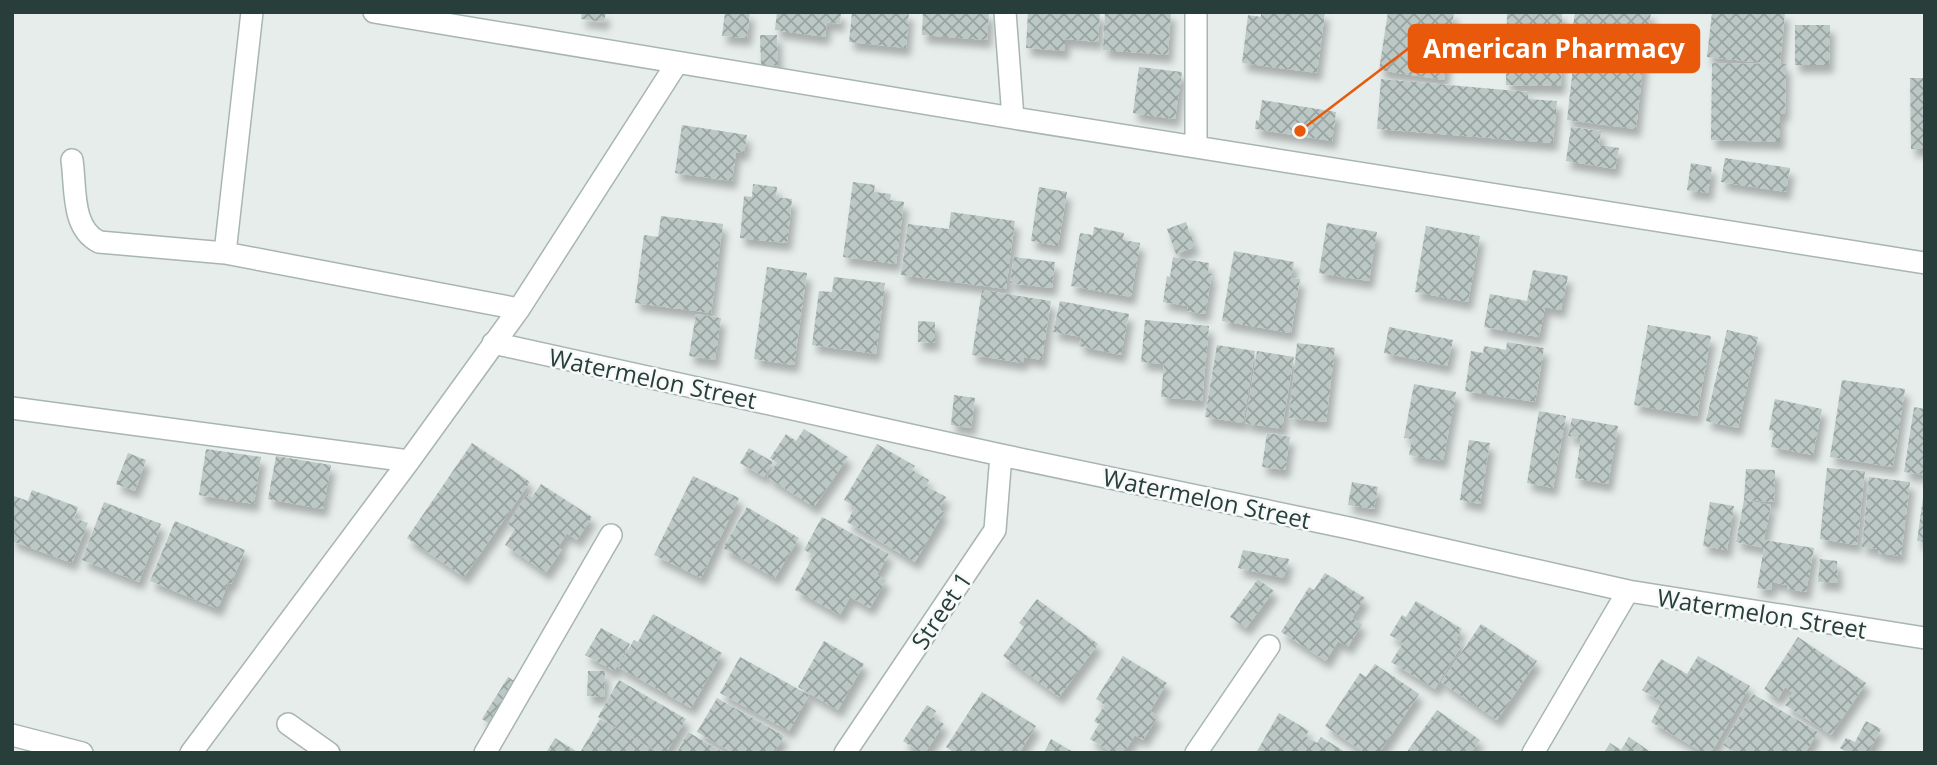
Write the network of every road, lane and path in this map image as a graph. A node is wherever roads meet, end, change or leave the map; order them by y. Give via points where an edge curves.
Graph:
1 (252, 12) edge
2 (373, 12) edge
3 (1005, 12) edge
4 (1196, 12) edge
5 (677, 63) junction
6 (1013, 118) junction
7 (1196, 146) junction
8 (72, 160) dead end
9 (225, 253) junction
10 (1925, 264) edge
11 (519, 309) junction
12 (492, 343) junction
13 (12, 408) edge
14 (1001, 455) junction
15 (408, 461) junction
16 (611, 535) dead end
17 (1628, 591) junction
18 (1925, 638) edge
19 (1269, 646) dead end
20 (288, 724) dead end
21 (12, 735) edge
22 (82, 753) edge
23 (191, 753) edge
24 (329, 753) edge
25 (485, 753) edge
26 (845, 753) edge
27 (1196, 753) edge
28 (1533, 753) edge

1 - 9 street
2 - 5 street
3 - 6 street
4 - 7 street
5 - 6 street
5 - 11 street
6 - 7 street
7 - 10 street
8 - 9 street via 80,224 91,238
9 - 11 street
11 - 12 street
12 - 14 street, Watermelon Street
12 - 15 street
13 - 15 street
14 - 17 street, Watermelon Street
14 - 26 street, Street 1 via 995,530
15 - 23 street
16 - 25 street
17 - 18 street, Watermelon Street
17 - 28 street
19 - 27 street
20 - 24 street
21 - 22 street

